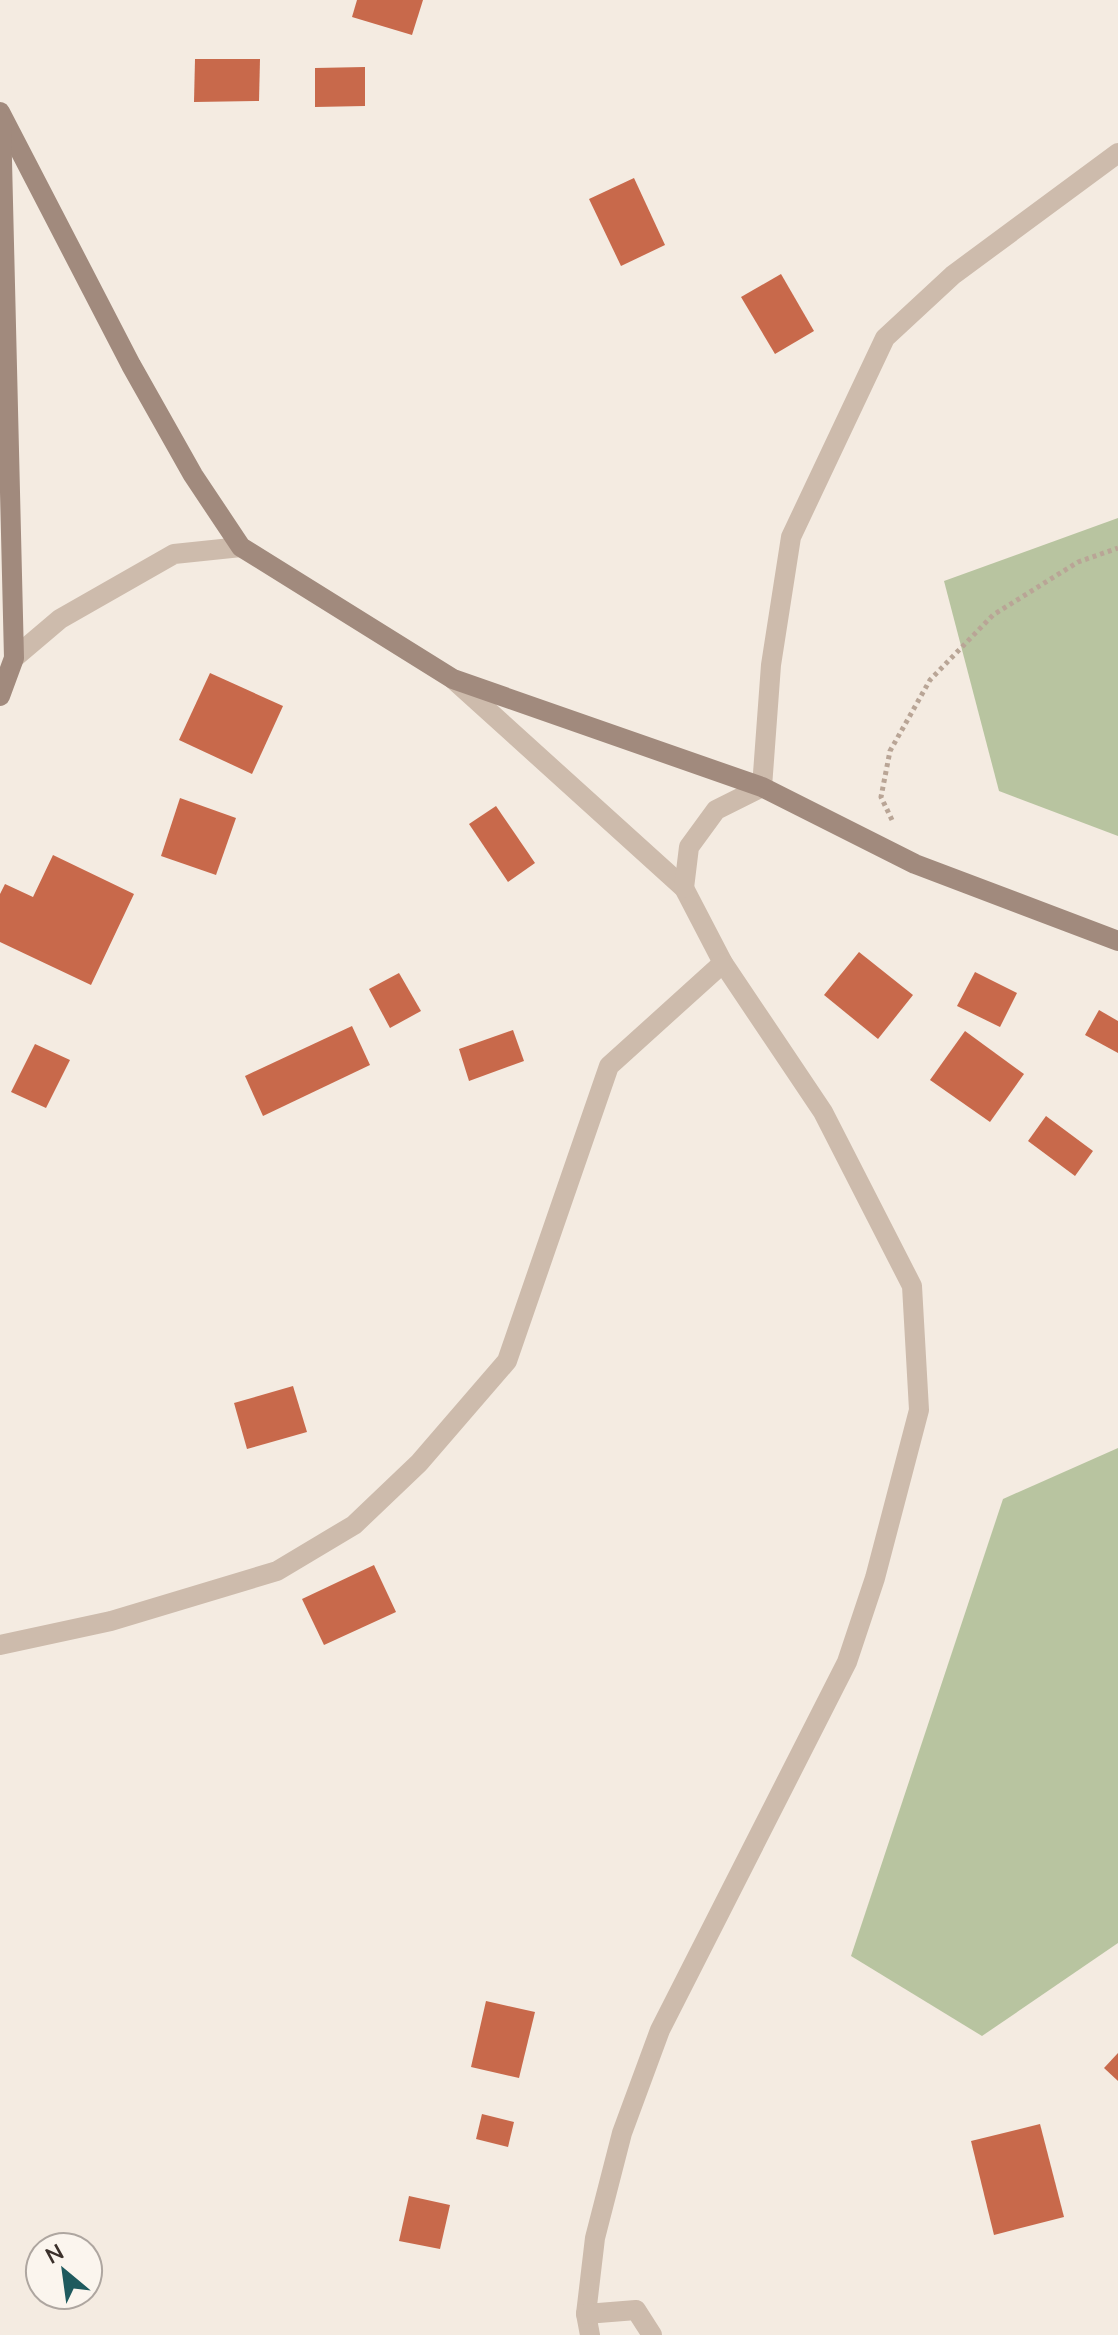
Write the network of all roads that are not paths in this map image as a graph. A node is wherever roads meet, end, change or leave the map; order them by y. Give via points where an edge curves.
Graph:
1 (0, 114) edge
2 (1118, 153) edge
3 (241, 547) junction
4 (14, 658) junction
5 (453, 679) junction
6 (0, 696) edge
7 (762, 787) junction
8 (684, 888) junction
9 (1118, 941) edge
10 (723, 963) junction
11 (0, 1645) edge
12 (586, 2314) junction
13 (590, 2335) edge
14 (652, 2335) edge

1 - 3 street via 131,365
1 - 4 street
2 - 7 street via 953,275 885,338 791,537 771,665
3 - 4 street via 174,554 60,619
3 - 5 street
4 - 6 street
5 - 7 street
5 - 8 street
7 - 8 street via 716,810 689,847
7 - 9 street via 915,864
8 - 10 street
10 - 11 street via 609,1066 507,1361 419,1463 365,1515 277,1571 111,1621
10 - 12 street via 823,1112 912,1286 919,1410 847,1662 660,2030 622,2133 595,2238
12 - 13 street
12 - 14 street via 636,2310

